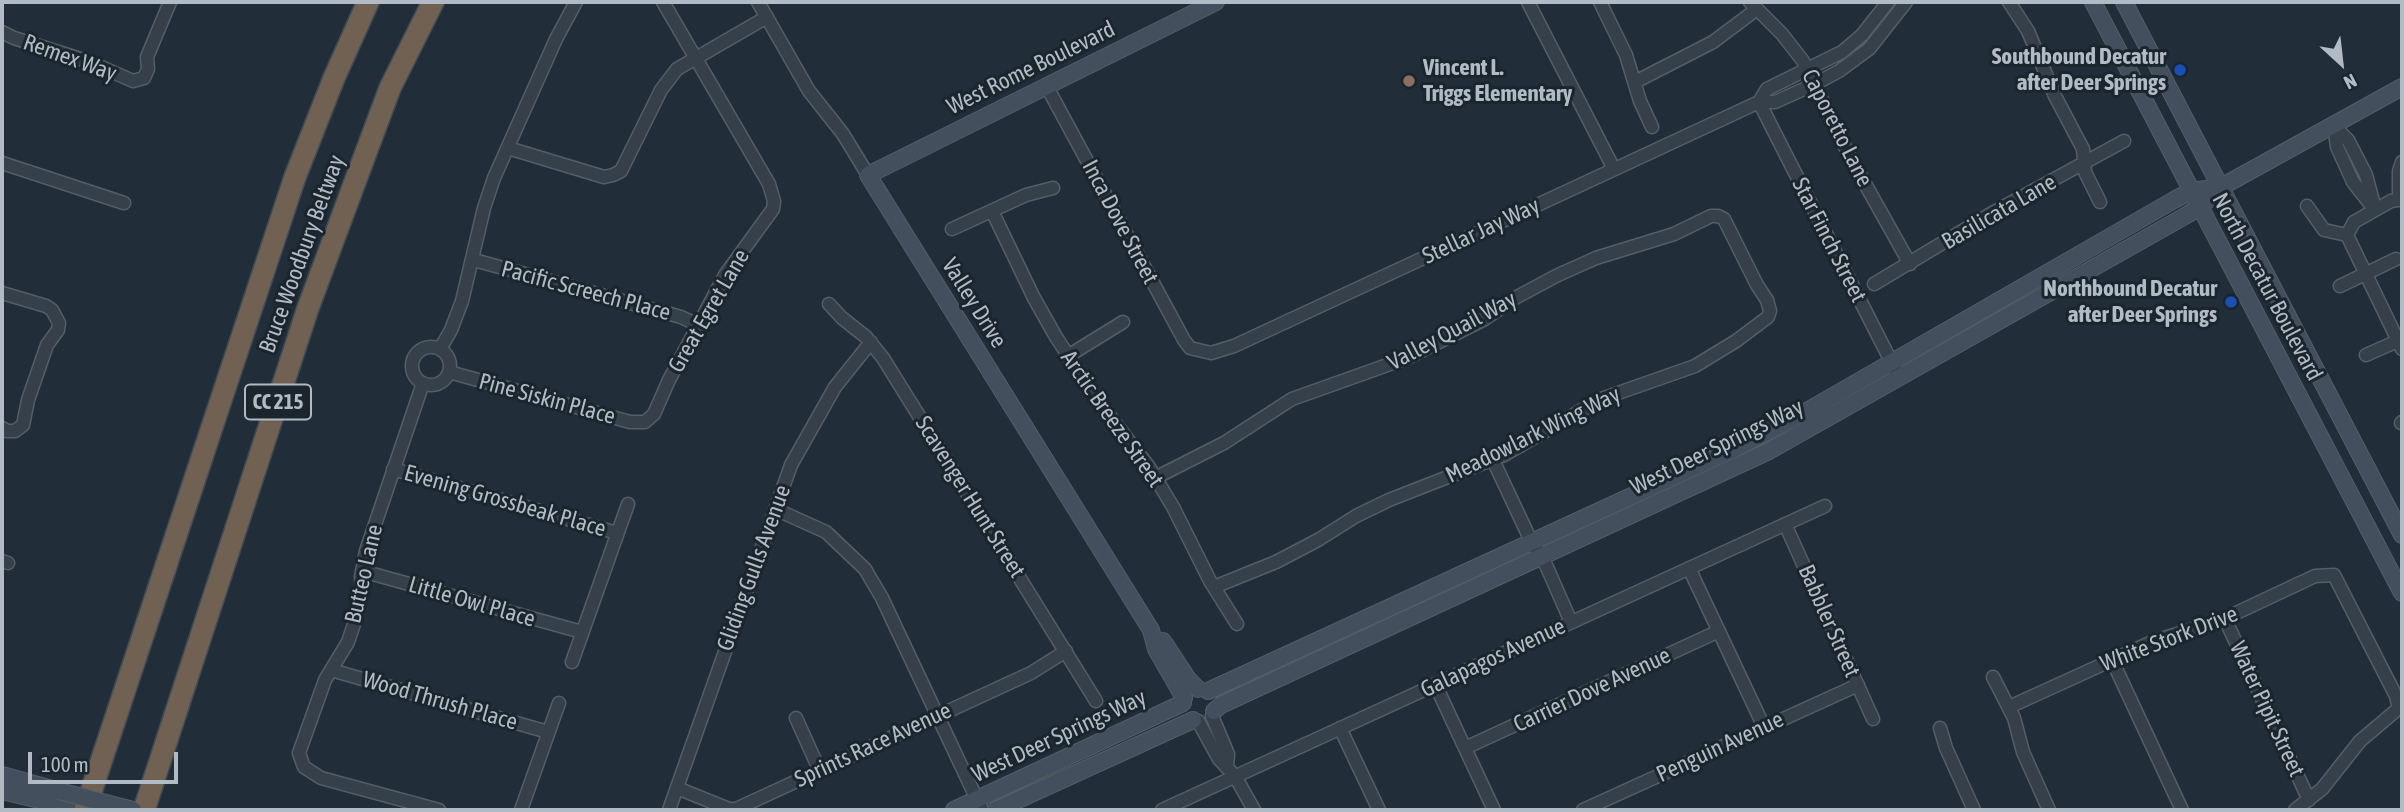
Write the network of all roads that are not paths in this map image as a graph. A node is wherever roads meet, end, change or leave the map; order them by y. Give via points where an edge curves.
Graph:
1 (170, 2) edge
2 (368, 2) edge
3 (433, 2) edge
4 (576, 2) edge
5 (663, 2) edge
6 (758, 2) edge
7 (1216, 2) edge
8 (1528, 2) edge
9 (1600, 2) edge
10 (1888, 2) edge
11 (1906, 2) edge
12 (2009, 2) edge
13 (2093, 2) edge
14 (2124, 2) edge
15 (1754, 5) edge
16 (767, 18) junction
17 (2, 32) edge
18 (695, 58) junction
19 (1807, 70) junction
20 (1635, 82) junction
21 (1815, 84) junction
22 (1046, 85) junction
23 (2402, 87) edge
24 (1759, 102) junction
25 (2334, 125) junction
26 (1653, 127) dead end
27 (2124, 141) dead end
28 (508, 148) junction
29 (2402, 162) edge
30 (2, 163) edge
31 (2083, 164) junction
32 (1614, 169) junction
33 (867, 175) junction
34 (2221, 187) junction
35 (1054, 188) dead end
36 (2191, 191) junction
37 (2401, 200) edge
38 (2100, 202) dead end
39 (124, 203) dead end
40 (2307, 206) dead end
41 (2200, 207) junction
42 (2375, 210) junction
43 (992, 211) junction
44 (1718, 216) joint
45 (952, 229) dead end
46 (2347, 235) junction
47 (2396, 259) dead end
48 (474, 260) junction
49 (1910, 264) junction
50 (2365, 275) junction
51 (1874, 284) dead end
52 (2340, 286) dead end
53 (2, 293) edge
54 (829, 304) dead end
55 (1124, 322) dead end
56 (698, 325) junction
57 (871, 342) junction
58 (2401, 343) edge
59 (440, 348) junction
60 (1201, 352) joint
61 (2366, 355) dead end
62 (1068, 356) junction
63 (1895, 370) junction
64 (449, 372) junction
65 (423, 383) junction
66 (645, 422) joint
67 (2, 428) edge
68 (1493, 460) junction
69 (393, 469) junction
70 (1155, 478) junction
71 (628, 504) dead end
72 (1825, 506) dead end
73 (775, 509) junction
74 (1786, 524) junction
75 (617, 533) junction
76 (2402, 535) edge
77 (1537, 549) junction
78 (1689, 568) junction
79 (362, 571) junction
80 (1214, 587) junction
81 (2402, 593) edge
82 (2225, 619) junction
83 (1571, 622) junction
84 (1237, 624) dead end
85 (1719, 631) junction
86 (582, 632) junction
87 (1066, 651) junction
88 (2112, 660) junction
89 (572, 662) dead end
90 (331, 670) junction
91 (1993, 677) dead end
92 (1435, 684) junction
93 (1858, 685) junction
94 (1193, 695) junction
95 (1096, 701) dead end
96 (559, 704) dead end
97 (2009, 707) junction
98 (936, 715) junction
99 (1204, 717) junction
100 (796, 718) dead end
101 (1873, 719) dead end
102 (1764, 727) junction
103 (1340, 728) junction
104 (1940, 728) dead end
105 (548, 732) junction
106 (1465, 748) junction
107 (819, 769) junction
108 (1231, 771) junction
109 (2, 775) edge
110 (677, 788) junction
111 (2, 791) edge
112 (57, 797) junction
113 (2309, 800) junction
114 (979, 805) edge
115 (432, 809) edge
116 (83, 810) edge
117 (133, 810) edge
118 (144, 810) edge
119 (521, 810) edge
120 (669, 810) edge
121 (954, 810) edge
122 (996, 810) edge
123 (1164, 810) edge
124 (1254, 810) edge
125 (1379, 810) edge
126 (1494, 810) edge
127 (1583, 810) edge
128 (1974, 810) edge
129 (2049, 810) edge
130 (2182, 810) edge
131 (2295, 810) edge

1 - 17 street, Remex Way via 147,57 148,69 139,80
2 - 116 highway, Bruce Woodbury Beltway / CC 215 via 295,177
3 - 118 highway, Bruce Woodbury Beltway / CC 215 via 390,88 309,308
4 - 28 street
5 - 18 street
6 - 16 street, Valley Drive
7 - 22 main road, West Rome Boulevard
8 - 32 street
9 - 20 street
10 - 19 street via 1862,36
11 - 21 street via 1869,48
12 - 31 street via 2028,31 2054,96 2083,149
13 - 36 main road, North Decatur Boulevard
14 - 34 main road, North Decatur Boulevard
15 - 19 street, Caporetto Lane
15 - 20 street via 1713,42
16 - 18 street
16 - 33 street, Valley Drive via 808,91 843,134
18 - 28 street via 669,78 621,171 613,175 604,177
18 - 56 street, Great Egret Lane via 769,184 774,201
19 - 21 street, Caporetto Lane
19 - 24 street via 1767,89
20 - 26 street
21 - 24 street via 1775,102
21 - 49 street, Caporetto Lane
22 - 33 main road, West Rome Boulevard
22 - 60 street, Inca Dove Street via 1184,340
23 - 25 main road, West Deer Springs Way
24 - 32 street, Stellar Jay Way
24 - 63 street, Star Finch Street
25 - 34 main road, West Deer Springs Way
25 - 42 street via 2337,147 2353,182
27 - 31 street, Basilicata Lane
28 - 48 street via 488,195
29 - 37 street
30 - 39 street
31 - 38 street
31 - 49 street, Basilicata Lane
32 - 60 street, Stellar Jay Way via 1234,346
33 - 94 main road, Valley Drive via 1151,630 1156,649
34 - 36 main road, West Deer Springs Way
34 - 41 main road, West Deer Springs Way
34 - 76 main road, North Decatur Boulevard
35 - 43 street
36 - 41 main road, North Decatur Boulevard
36 - 63 main road, West Deer Springs Way
37 - 42 street
40 - 46 street via 2325,230
41 - 63 main road, West Deer Springs Way
41 - 81 main road, North Decatur Boulevard
42 - 46 street via 2354,222
43 - 45 street
43 - 62 street, Arctic Breeze Street
44 - 68 street, Meadowlark Wing Way via 1728,225 1767,300 1768,317 1695,366 1601,400
44 - 70 street, Valley Quail Way via 1558,275 1408,358 1292,399 1224,443
46 - 50 street
47 - 50 street
48 - 56 street, Pacific Screech Place
48 - 59 street via 457,316
49 - 51 street, Basilicata Lane
50 - 52 street
50 - 58 street
53 - 67 street via 46,306 59,323 28,400 26,419 15,431
54 - 57 street, Scavenger Hunt Street
55 - 62 street
56 - 66 street, Great Egret Lane via 654,414
57 - 73 street, Gliding Gulls Avenue via 821,410 791,465
57 - 87 street, Scavenger Hunt Street
58 - 61 street
59 - 64 street via 449,359
59 - 65 street via 425,347 413,358 412,373
62 - 70 street, Arctic Breeze Street
63 - 77 main road, West Deer Springs Way
64 - 65 street via 437,384
64 - 66 street, Pine Siskin Place via 630,422
65 - 69 street, Butteo Lane
68 - 77 street
68 - 80 street, Meadowlark Wing Way via 1390,500 1284,558
69 - 75 street, Evening Grossbeak Place
69 - 79 street, Butteo Lane
70 - 80 street, Arctic Breeze Street
71 - 75 street
72 - 74 street, Galapagos Avenue
73 - 98 street via 825,532 865,569
73 - 110 street, Gliding Gulls Avenue
74 - 78 street, Galapagos Avenue
74 - 93 street, Babbler Street
75 - 86 street
77 - 83 street
77 - 94 main road, West Deer Springs Way
77 - 99 main road, West Deer Springs Way
78 - 83 street, Galapagos Avenue
78 - 85 street
79 - 86 street, Little Owl Place
79 - 90 street, Butteo Lane via 354,624
80 - 84 street, Arctic Breeze Street
82 - 88 street, White Stork Drive
82 - 113 street, Water Pipit Street
82 - 113 street, White Stork Drive via 2315,576 2334,575 2396,696 2399,708 2360,741
83 - 92 street, Galapagos Avenue
85 - 102 street
85 - 106 street, Carrier Dove Avenue
86 - 89 street
87 - 95 street, Scavenger Hunt Street
87 - 98 street, Sprints Race Avenue via 1031,673
88 - 97 street, White Stork Drive
88 - 130 street
90 - 105 street, Wood Thrush Place
90 - 115 street, Butteo Lane via 299,753 304,767 321,779
91 - 97 street
92 - 103 street, Galapagos Avenue
92 - 106 street
93 - 101 street, Babbler Street
93 - 102 street, Penguin Avenue
94 - 99 main road via 1185,713
94 - 99 main road via 1215,700
94 - 114 main road, West Deer Springs Way
96 - 105 street
97 - 129 street
98 - 107 street, Sprints Race Avenue
98 - 114 street
99 - 108 street via 1219,759
99 - 122 main road, West Deer Springs Way
100 - 107 street
102 - 127 street, Penguin Avenue
103 - 108 street, Galapagos Avenue
103 - 125 street
104 - 128 street
105 - 119 street
106 - 126 street
107 - 110 street, Sprints Race Avenue via 736,809
108 - 123 street, Galapagos Avenue
108 - 124 street
109 - 112 main road
110 - 120 street, Gliding Gulls Avenue
111 - 112 main road
112 - 116 main road
112 - 117 main road, bridge
113 - 131 street
114 - 121 main road, West Deer Springs Way

